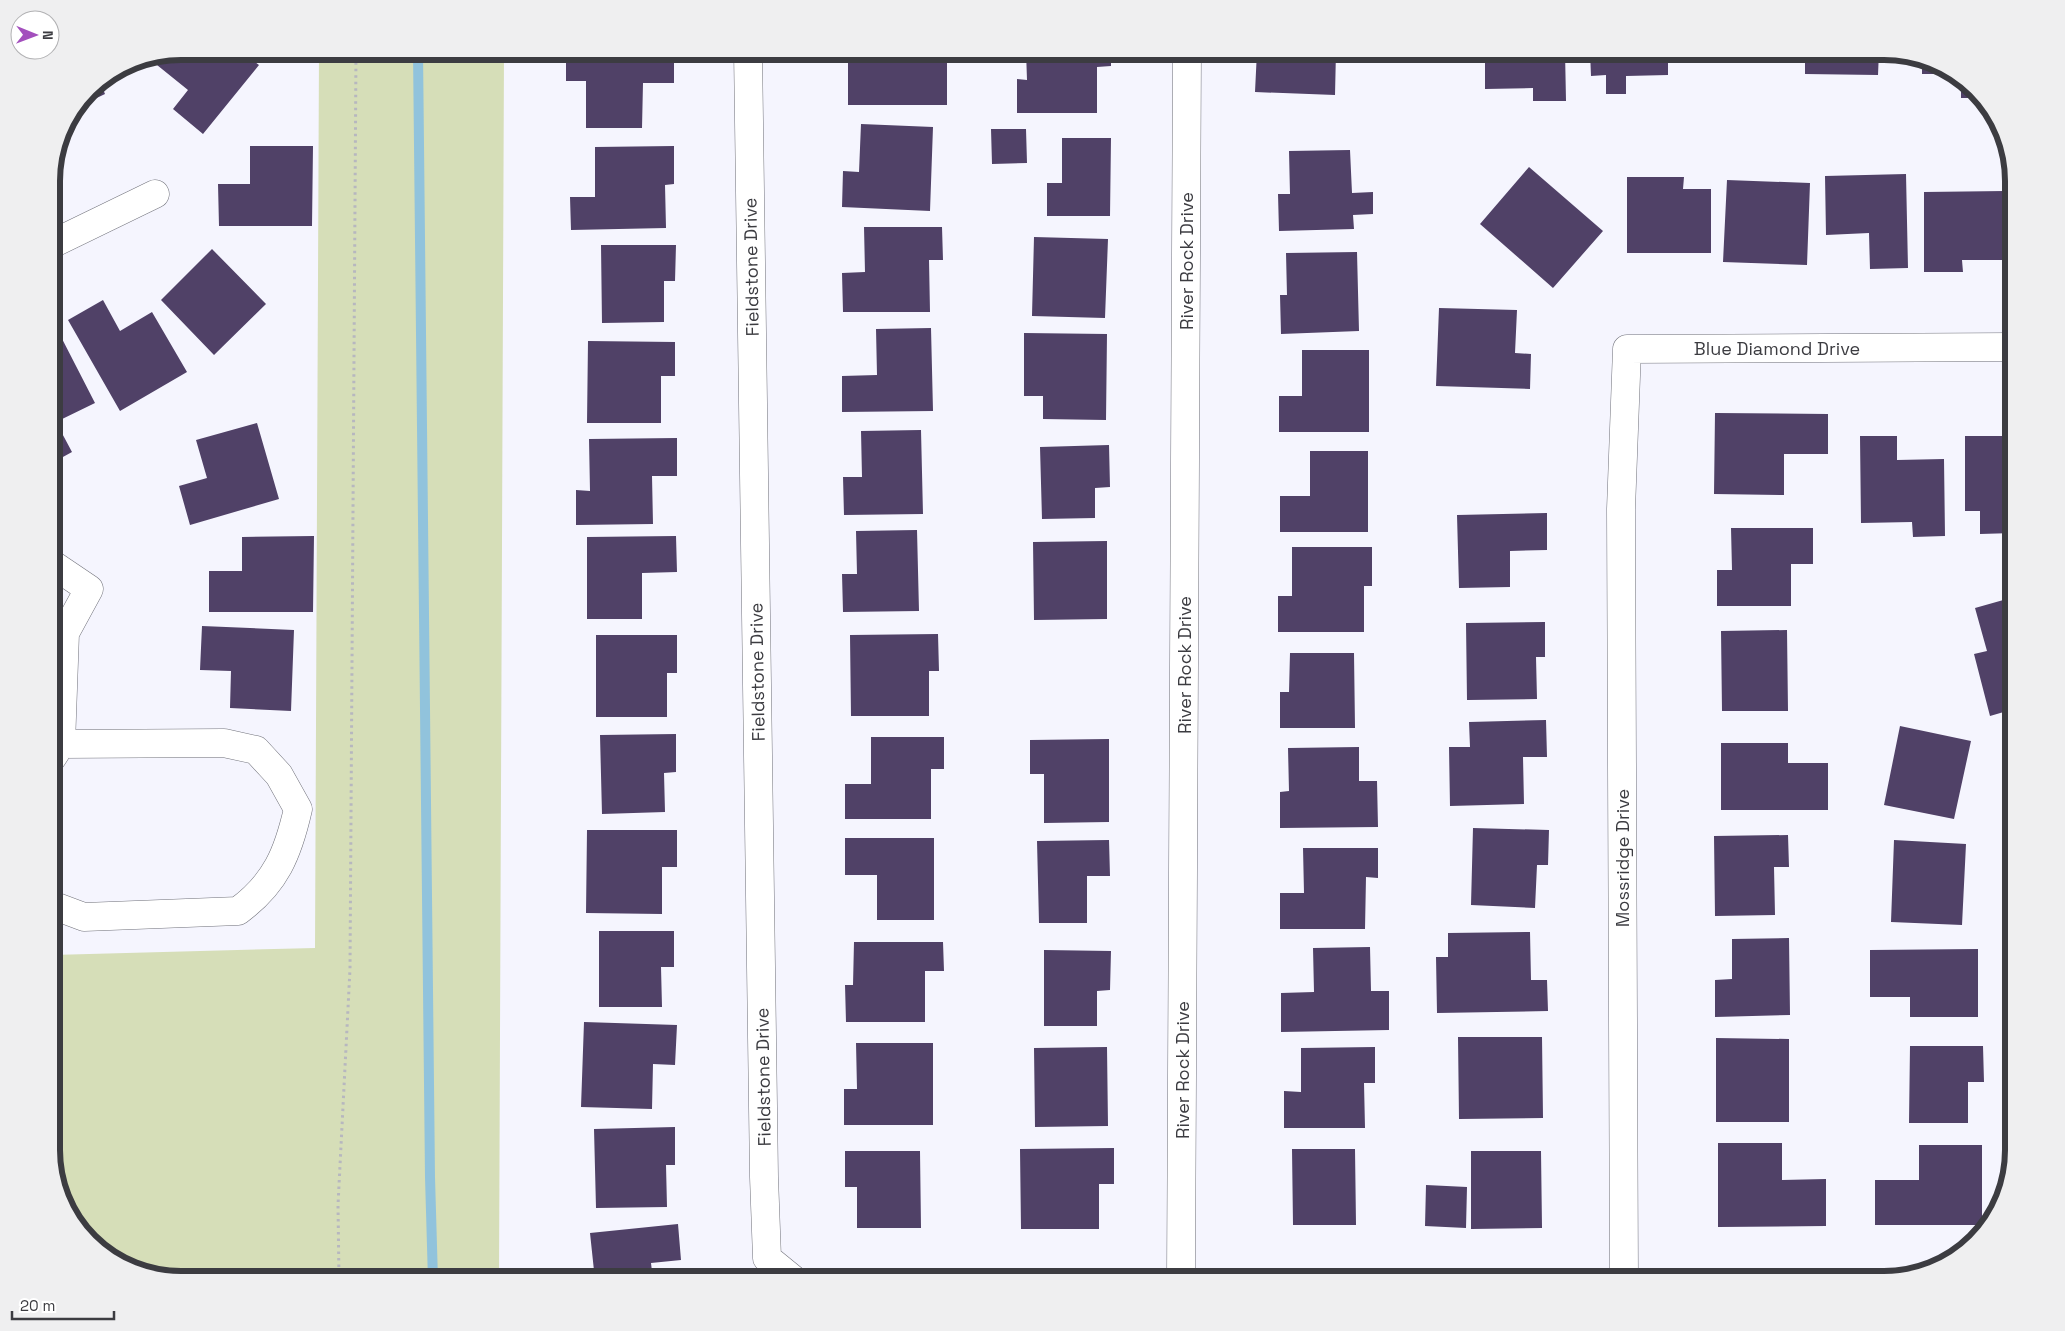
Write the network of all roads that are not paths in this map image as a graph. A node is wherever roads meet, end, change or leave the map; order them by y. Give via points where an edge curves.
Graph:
1 (748, 60) edge
2 (1187, 60) edge
3 (155, 194) dead end
4 (60, 240) edge
5 (2005, 347) edge
6 (1624, 436) joint
7 (60, 569) edge
8 (60, 692) edge
9 (60, 751) edge
10 (60, 910) edge
11 (783, 1271) edge
12 (1181, 1271) edge
13 (1624, 1271) edge

1 - 11 street, Fieldstone Drive via 765,1204 767,1258
2 - 12 street, River Rock Drive
3 - 4 street
5 - 6 street, Blue Diamond Drive via 1627,349
6 - 13 street, Mossridge Drive via 1620,509
7 - 8 street via 89,589 64,633
9 - 10 street via 224,743 256,750 279,775 298,809 291,841 276,873 254,899 238,911 84,917

